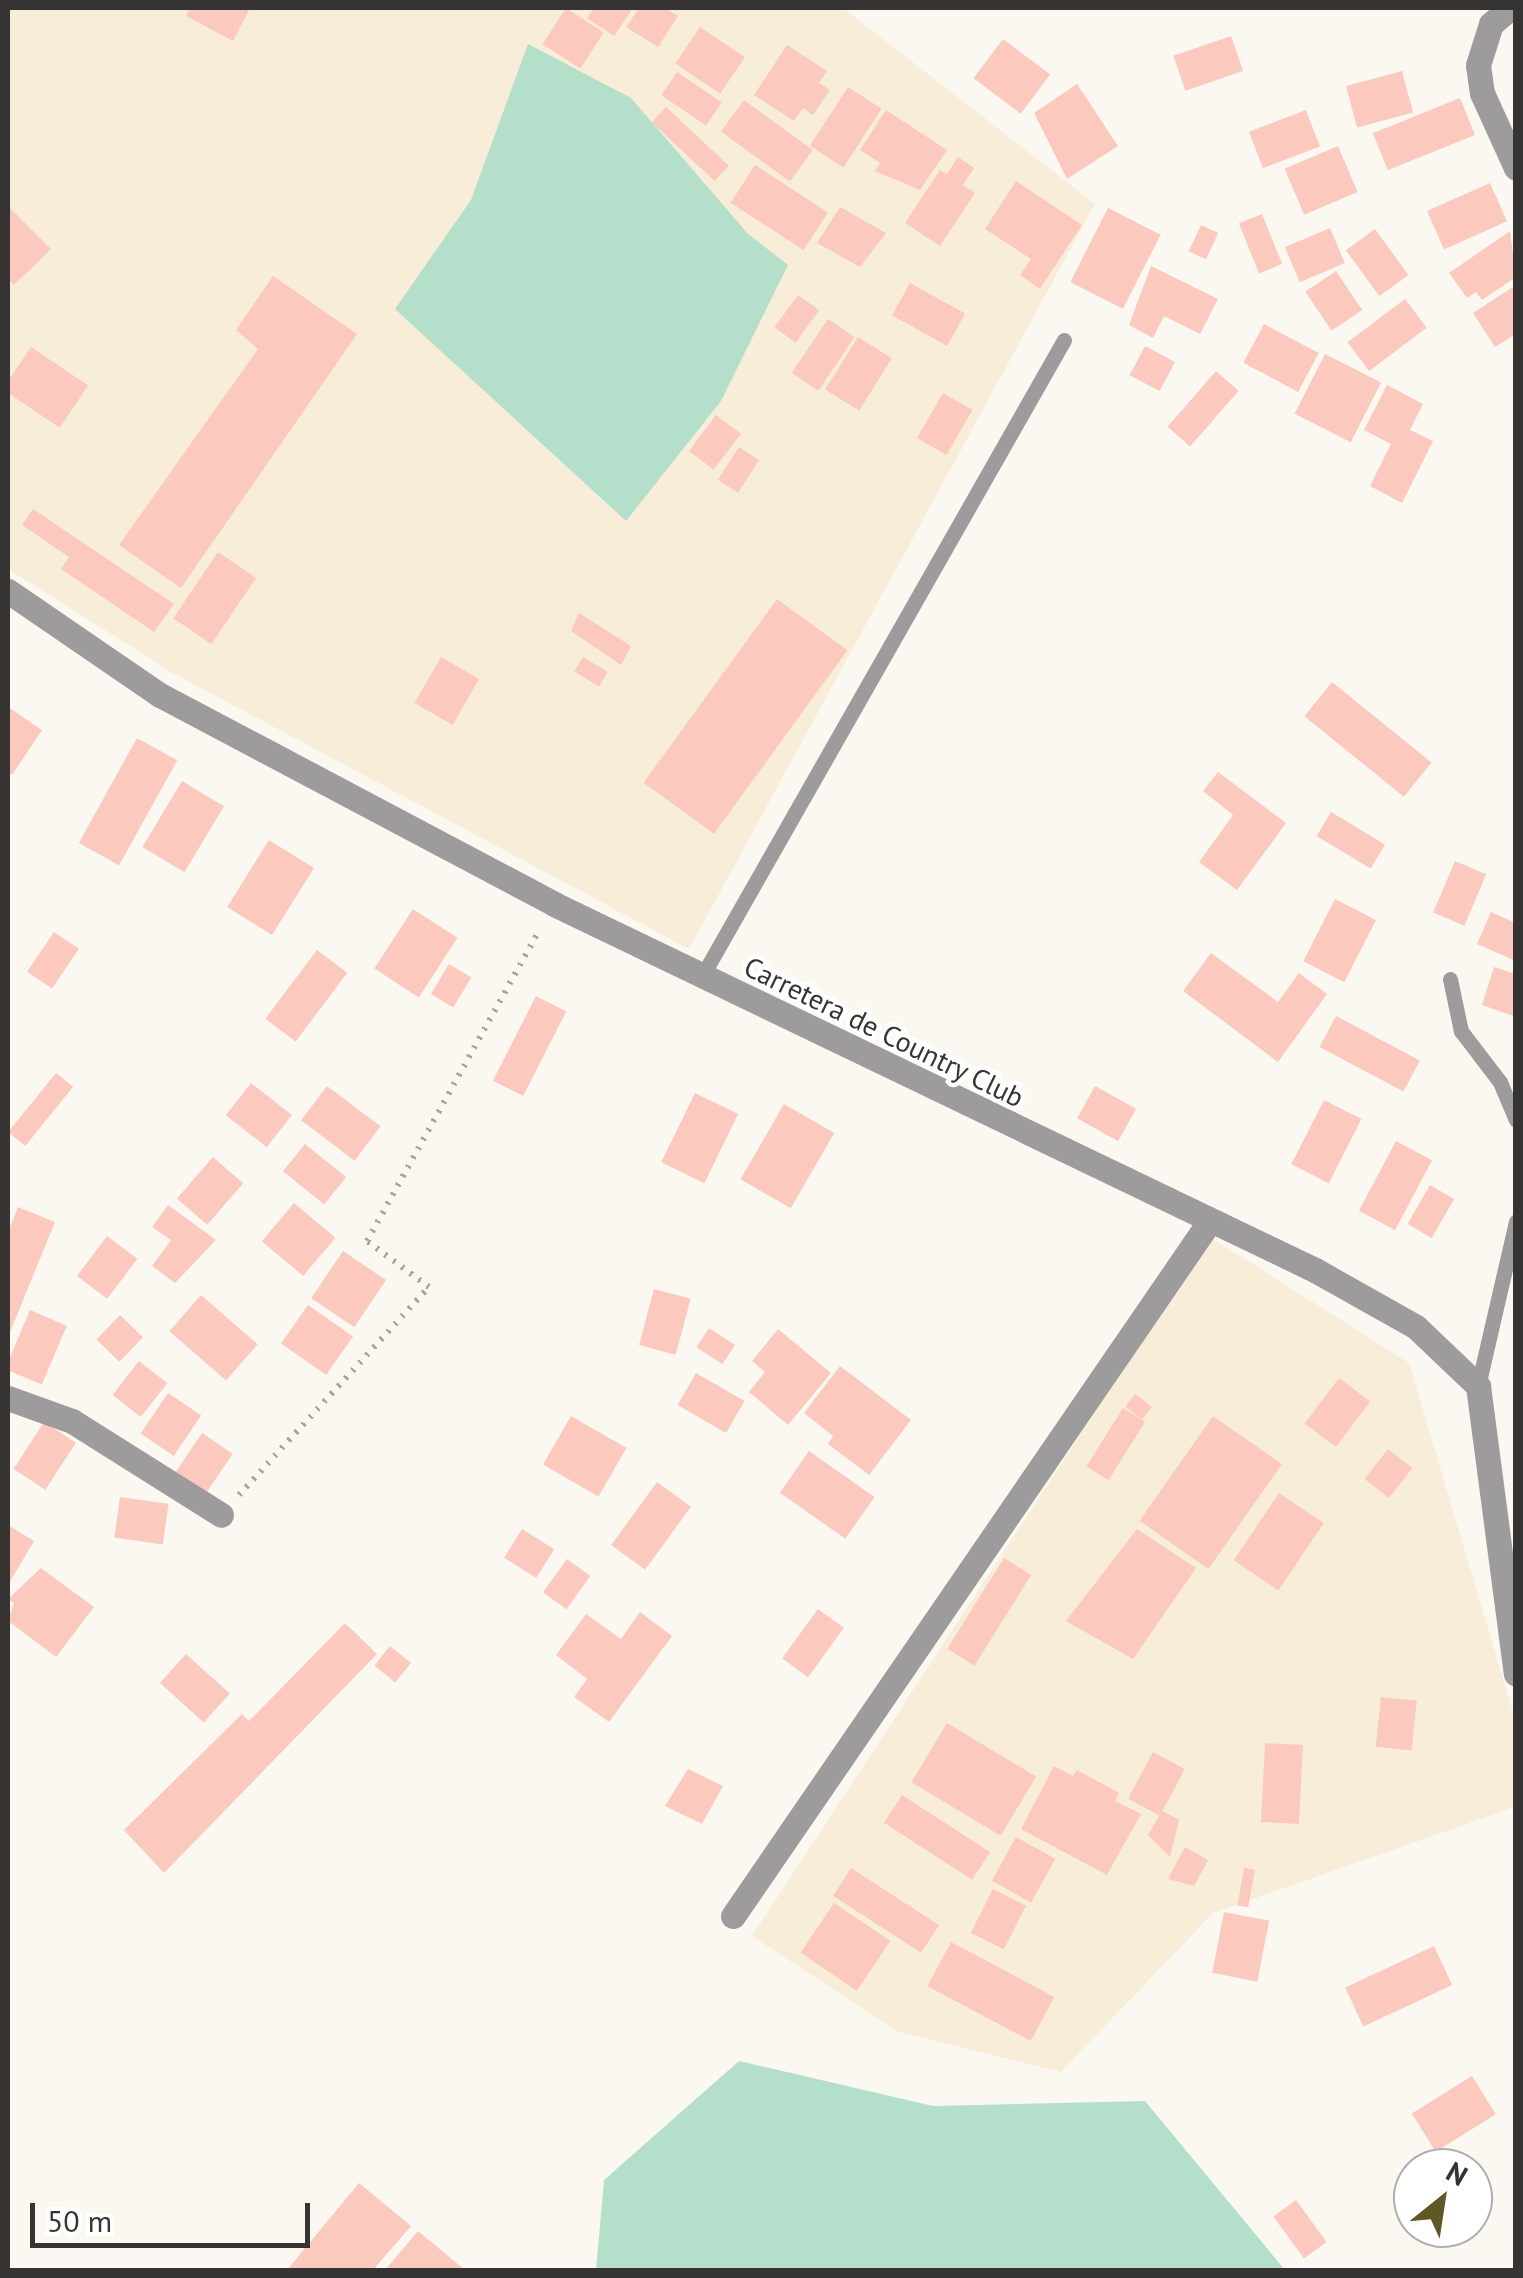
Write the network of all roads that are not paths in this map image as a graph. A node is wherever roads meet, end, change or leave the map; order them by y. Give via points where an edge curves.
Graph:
1 (1510, 8) edge
2 (1516, 168) edge
3 (1064, 340) dead end
4 (8, 590) edge
5 (701, 978) junction
6 (1450, 980) dead end
7 (1516, 1120) edge
8 (1516, 1221) edge
9 (1209, 1222) junction
10 (1478, 1386) junction
11 (8, 1398) edge
12 (220, 1515) road end
13 (1516, 1674) edge
14 (732, 1916) dead end

1 - 2 street via 1491,24 1478,65 1482,93
3 - 5 lane
4 - 5 street, Carretera de Country Club via 160,695
5 - 9 street, Carretera de Country Club
6 - 7 lane via 1461,1030 1500,1082
8 - 10 lane
9 - 10 street, Carretera de Country Club via 1416,1326
9 - 14 street
10 - 13 street
11 - 12 street via 72,1420

